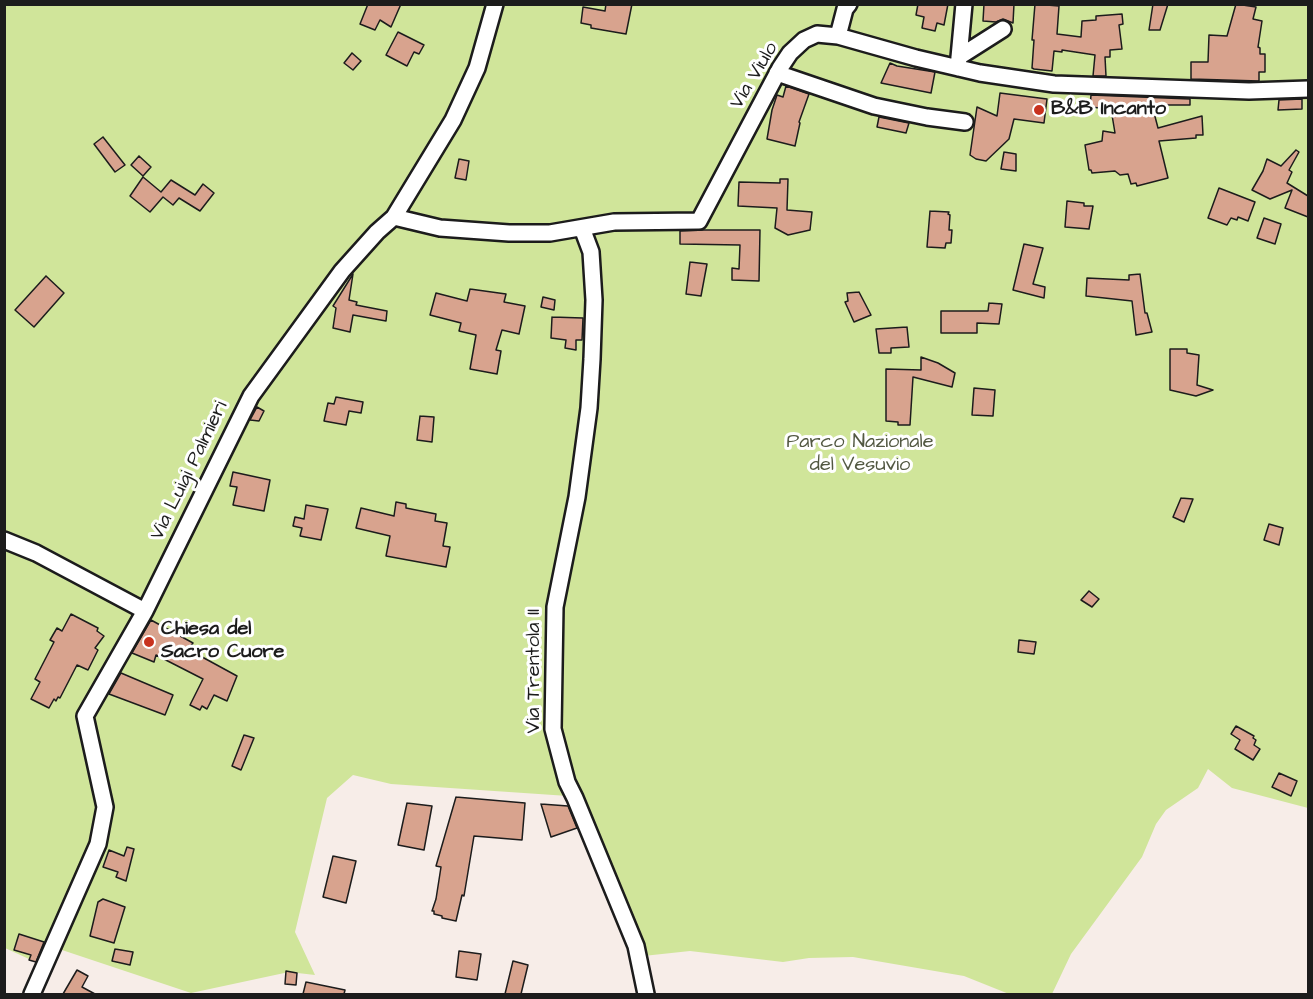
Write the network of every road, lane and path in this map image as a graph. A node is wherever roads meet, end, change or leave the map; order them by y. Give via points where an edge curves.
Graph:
1 (495, 4) edge
2 (849, 4) edge
3 (964, 4) edge
4 (1003, 29) dead end
5 (838, 36) junction
6 (958, 62) junction
7 (777, 73) junction
8 (1308, 89) edge
9 (965, 122) dead end
10 (394, 217) junction
11 (582, 228) junction
12 (4, 540) edge
13 (145, 611) junction
14 (32, 994) edge
15 (646, 994) edge

1 - 10 street, Via Luigi Palmieri via 477,68 453,120
2 - 5 street
3 - 6 street
4 - 6 street
5 - 6 street, Via Viulo via 916,58
5 - 7 street, Via Viulo via 817,34 804,40
6 - 8 street, Via Viulo via 980,73 1054,84 1249,91
7 - 9 street via 874,106
7 - 11 street, Via Viulo via 699,221 614,222
10 - 11 street, Via Viulo via 440,228 482,232 550,233
10 - 13 street, Via Luigi Palmieri via 342,271 250,396
11 - 15 street, Via Trentola II via 591,252 592,358 577,497 555,607 553,729 567,782 636,946
12 - 13 street
13 - 14 street, Via Luigi Palmieri via 85,716 105,807 98,844

